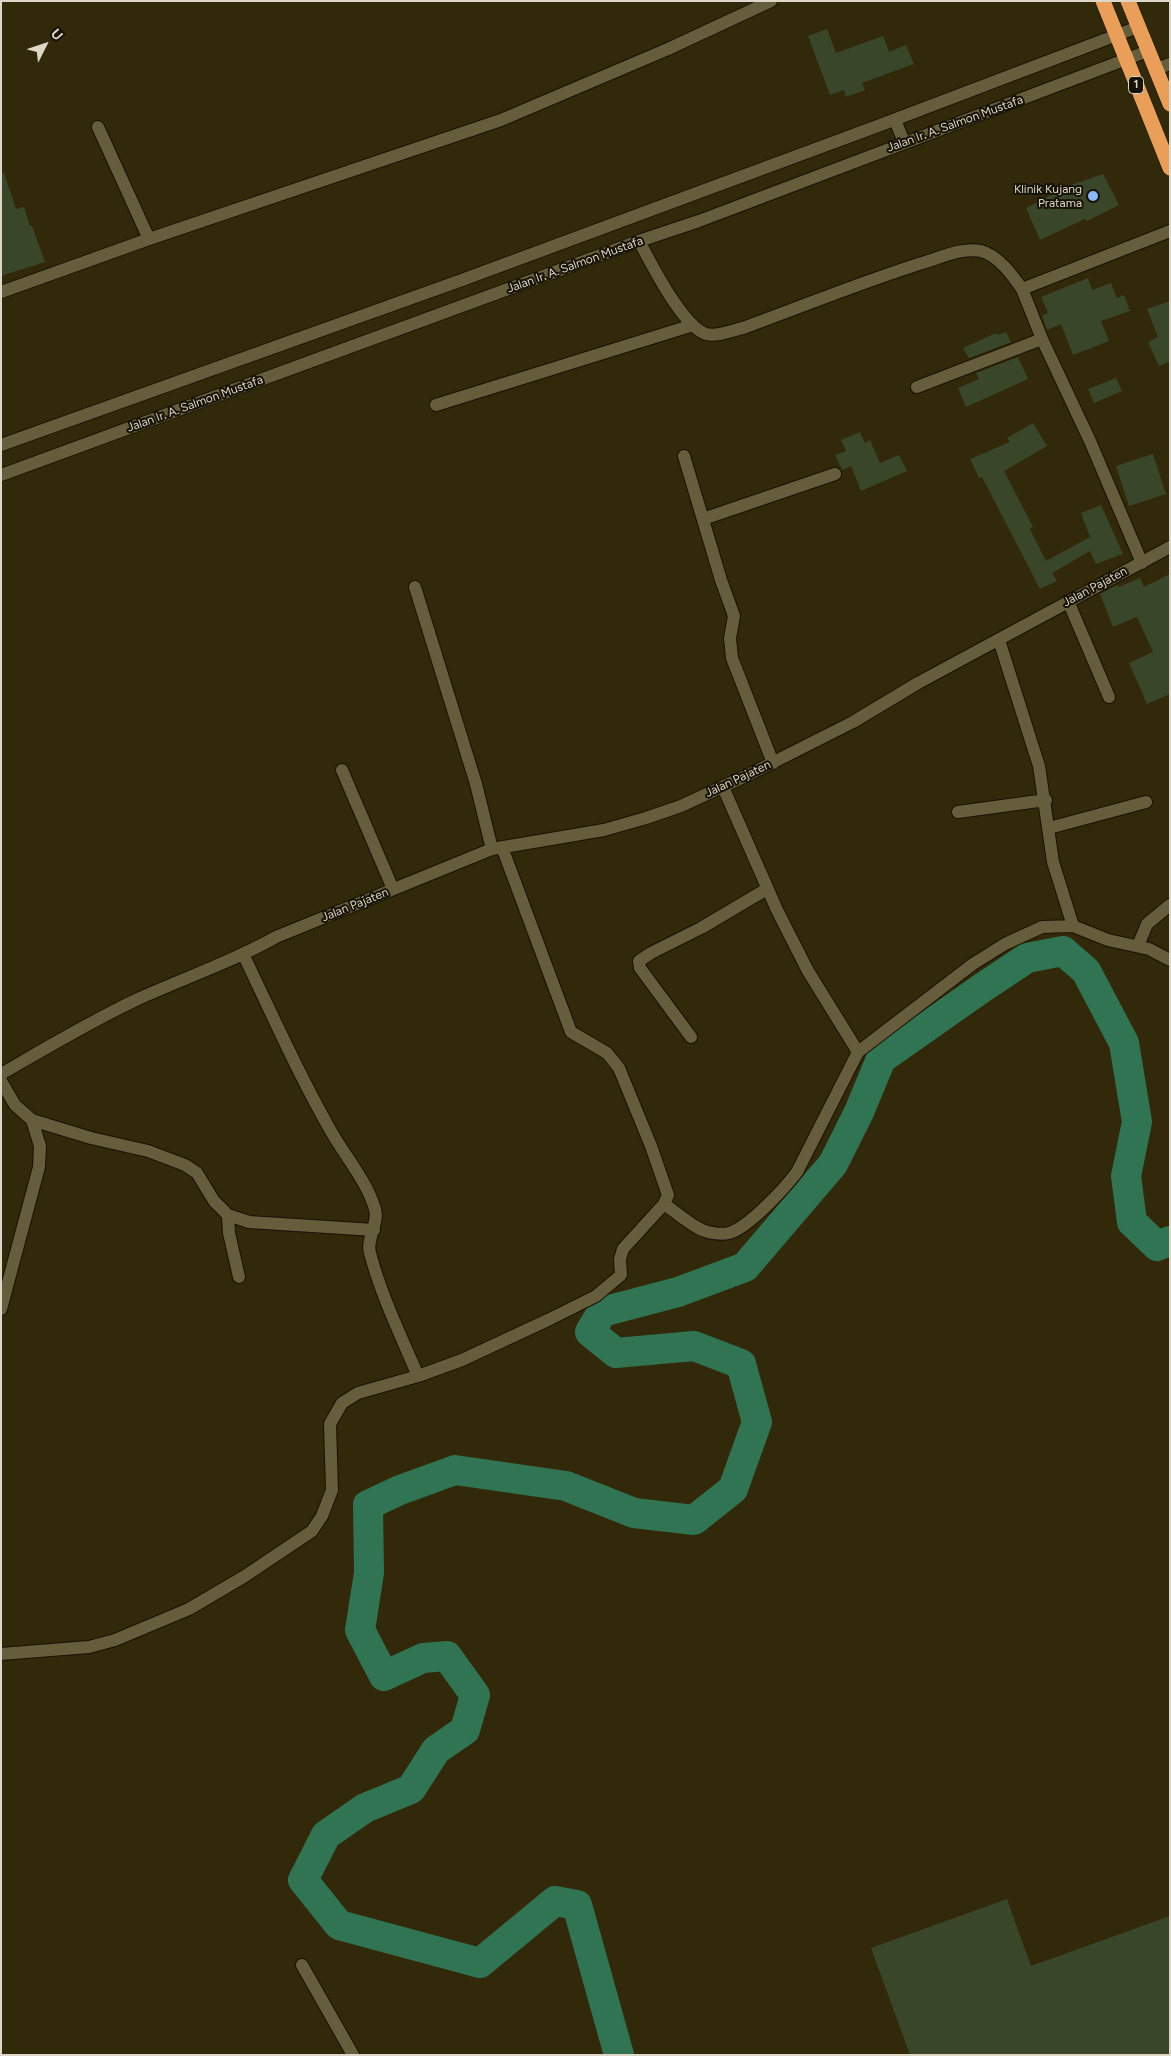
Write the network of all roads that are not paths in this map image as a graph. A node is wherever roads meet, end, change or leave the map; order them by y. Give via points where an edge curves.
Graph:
1 (771, 1) edge
2 (1103, 1) edge
3 (1128, 1) edge
4 (1138, 27) junction
5 (1117, 35) junction
6 (1148, 51) junction
7 (1125, 60) junction
8 (1163, 67) edge
9 (1170, 104) edge
10 (895, 120) junction
11 (98, 127) dead end
12 (904, 142) junction
13 (1170, 168) edge
14 (1170, 231) edge
15 (149, 239) junction
16 (638, 241) junction
17 (1022, 289) junction
18 (1, 292) edge
19 (693, 325) junction
20 (1042, 338) junction
21 (918, 387) dead end
22 (436, 405) dead end
23 (1, 445) edge
24 (684, 456) dead end
25 (834, 474) dead end
26 (1, 475) edge
27 (703, 520) junction
28 (1170, 547) edge
29 (1142, 563) junction
30 (415, 587) dead end
31 (1068, 601) junction
32 (999, 640) junction
33 (1109, 697) dead end
34 (773, 763) junction
35 (342, 770) dead end
36 (723, 787) junction
37 (1046, 800) junction
38 (1146, 802) dead end
39 (958, 812) dead end
40 (1049, 828) junction
41 (497, 848) junction
42 (767, 889) junction
43 (393, 890) junction
44 (1170, 905) edge
45 (1073, 926) junction
46 (1138, 946) junction
47 (243, 954) junction
48 (1170, 960) edge
49 (691, 1037) dead end
50 (858, 1052) junction
51 (1, 1074) edge
52 (1, 1081) edge
53 (32, 1120) junction
54 (664, 1204) junction
55 (228, 1215) junction
56 (374, 1230) junction
57 (239, 1277) dead end
58 (1, 1310) edge
59 (418, 1376) junction
60 (1, 1654) edge
61 (302, 1965) dead end
62 (353, 2055) edge

1 - 15 street via 668,49 500,120
2 - 5 highway, 1
3 - 4 highway, 1
4 - 5 street, Jalan Ir. A. Salmon Mustafa
4 - 6 highway, 1
5 - 7 highway, 1
5 - 10 street, Jalan Ir. A. Salmon Mustafa
6 - 7 street, Jalan Ir. A. Salmon Mustafa
6 - 8 highway, 1
7 - 12 street, Jalan Ir. A. Salmon Mustafa
7 - 13 highway, 1
8 - 9 highway, 1
10 - 12 street
10 - 23 street, Jalan Ir. A. Salmon Mustafa
11 - 15 street
12 - 16 street, Jalan Ir. A. Salmon Mustafa via 699,221
14 - 17 street
15 - 18 street
16 - 19 street via 665,287
16 - 26 street, Jalan Ir. A. Salmon Mustafa
17 - 19 street via 989,254 959,252 886,274 743,328 708,334
17 - 20 street
19 - 22 street
20 - 21 street
20 - 29 street
24 - 27 street
25 - 27 street
27 - 34 street via 734,616 730,638 732,658
28 - 29 street, Jalan Pajaten
29 - 31 street, Jalan Pajaten
30 - 41 street
31 - 32 street, Jalan Pajaten
31 - 33 street
32 - 34 street, Jalan Pajaten
32 - 37 street via 1030,732
34 - 36 street, Jalan Pajaten
35 - 43 street
36 - 41 street, Jalan Pajaten via 672,809 610,828
36 - 42 street
37 - 39 street
37 - 40 street
38 - 40 street
40 - 45 street via 1054,862
41 - 43 street, Jalan Pajaten
41 - 54 street via 571,1032 608,1053 619,1068 668,1195
42 - 49 street via 639,961 640,968
42 - 50 street via 808,971
43 - 47 street, Jalan Pajaten via 276,937
44 - 46 street via 1147,924
45 - 46 street via 1108,940
45 - 50 street via 1042,927 1005,944 973,964
46 - 48 street
47 - 51 street via 115,1010
47 - 56 street via 333,1135 356,1168 375,1211
50 - 54 street via 797,1172 787,1186 745,1224 728,1233 702,1230
52 - 53 street via 15,1105
53 - 55 street via 148,1151 185,1165 197,1173 214,1201
53 - 58 street via 40,1146 39,1167
54 - 59 street via 623,1249 621,1275 596,1296 462,1360
55 - 56 street via 249,1222
55 - 57 street
56 - 59 street via 368,1243 370,1254
59 - 60 street via 358,1393 342,1404 330,1424 332,1490 312,1531 287,1550 189,1609 144,1629 89,1647
61 - 62 street

